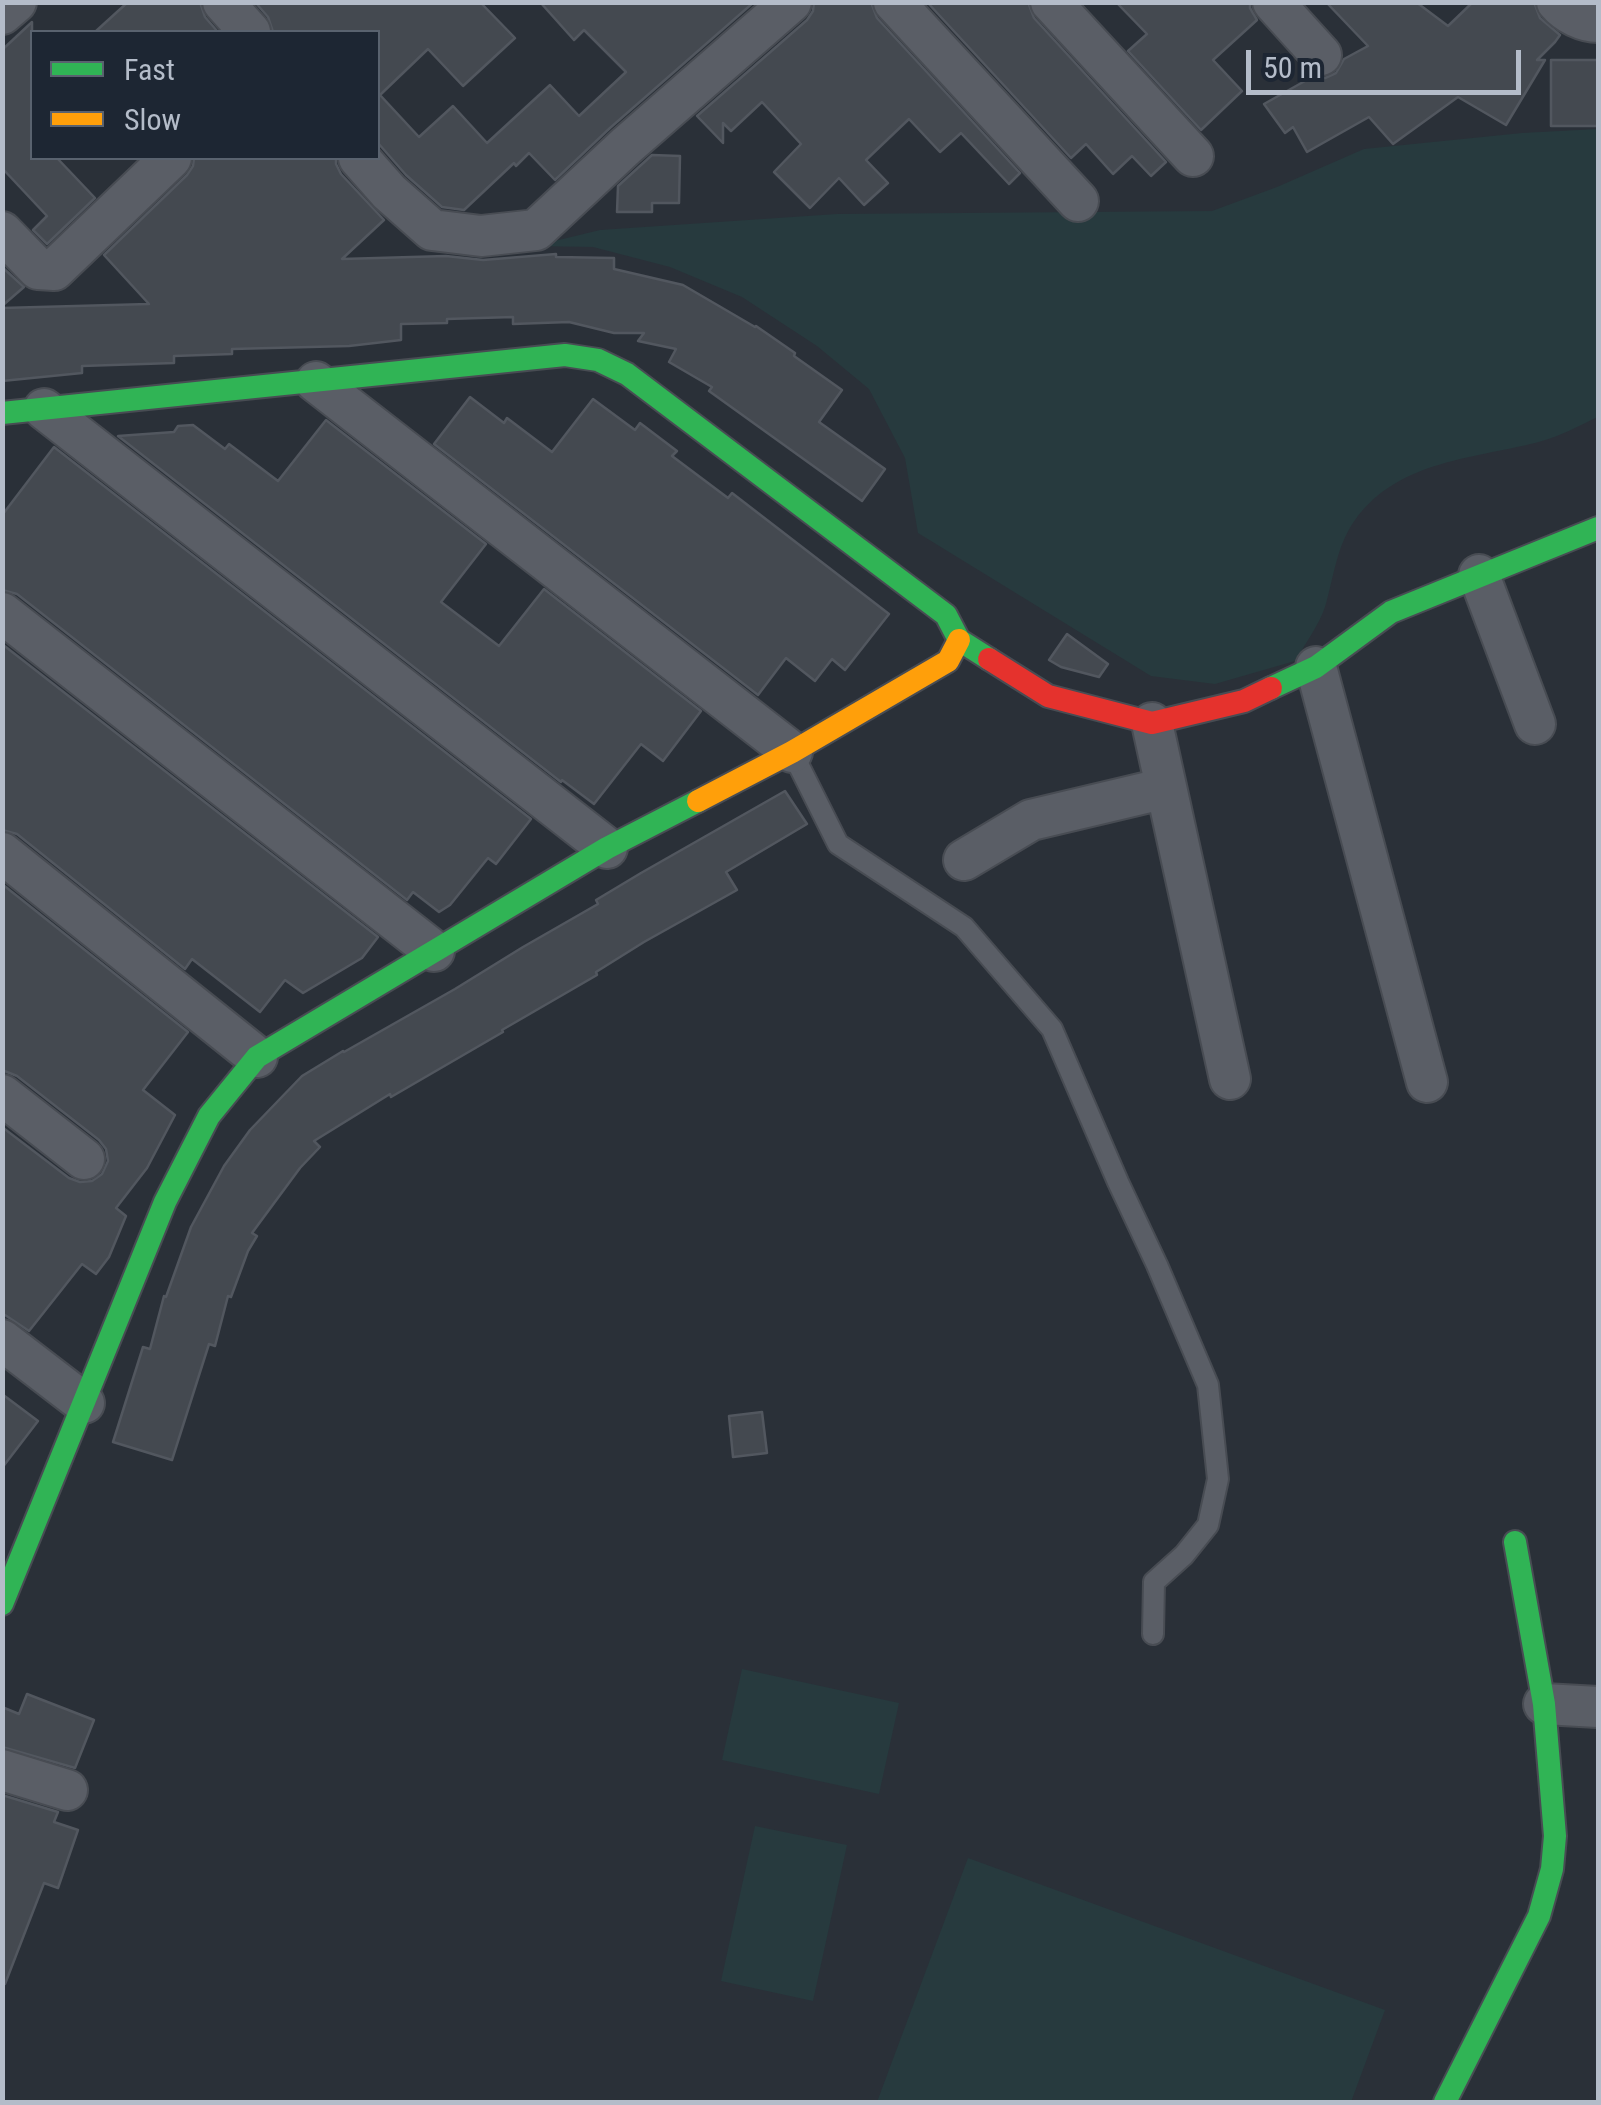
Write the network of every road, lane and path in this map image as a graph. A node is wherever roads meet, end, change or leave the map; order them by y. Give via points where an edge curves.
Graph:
1 (16, 2) edge
2 (223, 2) edge
3 (894, 2) edge
4 (1051, 2) edge
5 (1273, 2) edge
6 (1558, 2) edge
7 (780, 6) edge
8 (2, 14) edge
9 (1598, 22) edge
10 (248, 30) edge
11 (1320, 55) dead end
12 (1192, 156) dead end
13 (169, 160) edge
14 (361, 160) edge
15 (1078, 201) dead end
16 (2, 232) edge
17 (316, 382) junction
18 (44, 409) junction
19 (2, 413) edge
20 (1598, 528) edge
21 (1479, 575) junction
22 (2, 613) edge
23 (959, 640) junction
24 (1316, 666) junction
25 (1152, 723) junction
26 (1535, 724) dead end
27 (792, 752) junction
28 (1166, 788) junction
29 (606, 848) junction
30 (2, 853) edge
31 (964, 860) dead end
32 (434, 951) junction
33 (257, 1057) junction
34 (1230, 1079) dead end
35 (1427, 1082) dead end
36 (2, 1095) edge
37 (84, 1159) dead end
38 (2, 1340) edge
39 (84, 1403) junction
40 (1515, 1542) dead end
41 (3, 1603) edge
42 (1153, 1634) dead end
43 (1544, 1704) junction
44 (1598, 1707) edge
45 (2, 1770) edge
46 (67, 1790) dead end
47 (1444, 2102) edge

1 - 8 street
2 - 10 street
3 - 15 street
4 - 12 street
5 - 11 street
6 - 9 street
7 - 14 street via 536,230 481,236 432,230
13 - 16 street via 54,270 38,268
17 - 18 street
17 - 23 street via 565,355 598,360 627,374 946,615
17 - 27 street
18 - 19 street
18 - 29 street
20 - 21 street
21 - 24 street via 1392,612
21 - 26 street
22 - 32 street
23 - 25 street via 1048,696
23 - 27 street via 948,660
24 - 25 street via 1244,701
24 - 35 street
25 - 28 street
27 - 29 street
27 - 42 lane via 838,844 964,927 1052,1029 1208,1385 1218,1479 1208,1525 1154,1582
28 - 31 street via 1031,820
28 - 34 street
29 - 32 street
30 - 33 street
32 - 33 street
33 - 39 street via 209,1116 165,1202
36 - 37 street
38 - 39 street
39 - 41 street
40 - 43 street
43 - 44 street
43 - 47 street via 1556,1836 1552,1869 1540,1916
45 - 46 street

